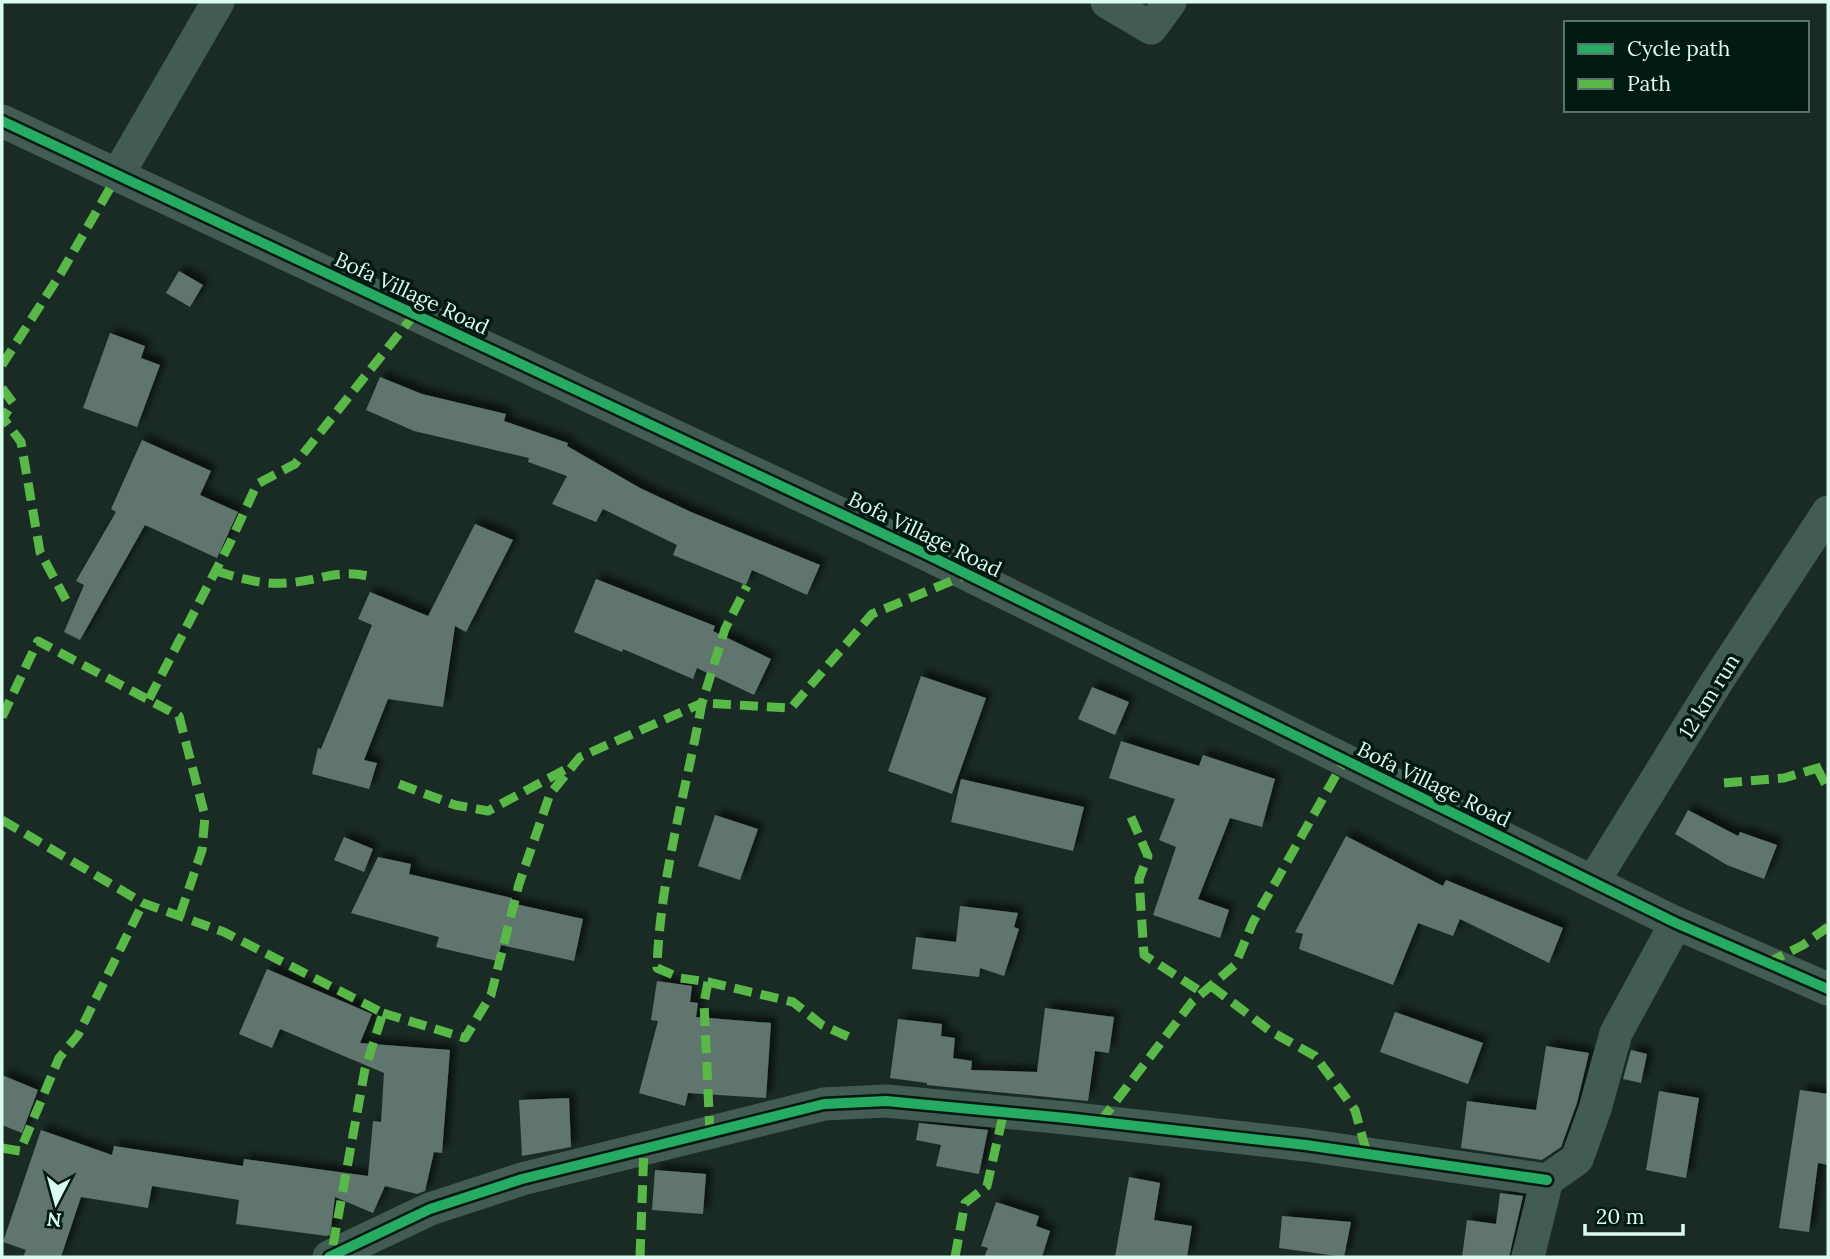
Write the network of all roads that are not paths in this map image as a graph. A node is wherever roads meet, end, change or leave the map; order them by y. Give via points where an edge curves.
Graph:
1 (218, 2) edge
2 (1107, 2) edge
3 (1170, 2) edge
4 (2, 121) edge
5 (117, 176) junction
6 (1828, 512) edge
7 (1593, 882) junction
8 (1676, 923) junction
9 (1828, 989) edge
10 (1547, 1180) junction
11 (330, 1257) edge
12 (1528, 1257) edge

1 - 5 street
2 - 3 street via 1151,28
4 - 5 street, Bofa Village Road
5 - 7 street, Bofa Village Road via 924,553
6 - 7 street, 12 km run
7 - 8 street, Bofa Village Road
8 - 9 street, Bofa Village Road
8 - 10 street via 1616,1033 1577,1159
10 - 11 street via 1306,1145 1041,1115 886,1101 824,1104 522,1179 430,1209
10 - 12 street

